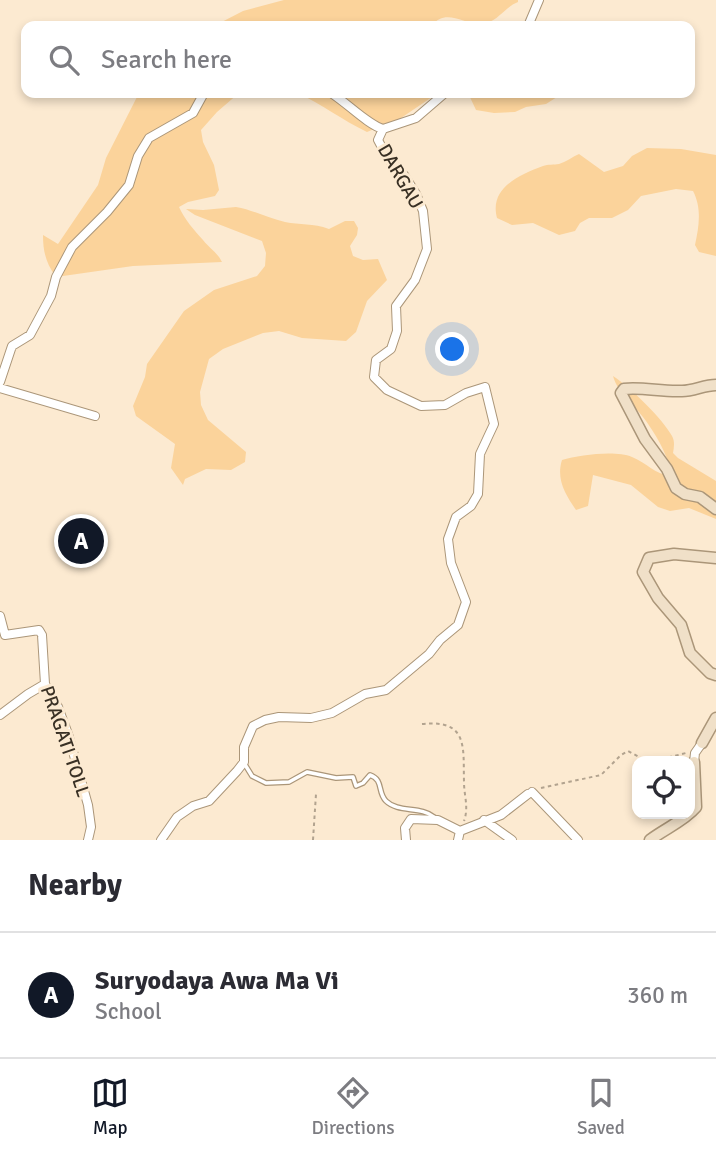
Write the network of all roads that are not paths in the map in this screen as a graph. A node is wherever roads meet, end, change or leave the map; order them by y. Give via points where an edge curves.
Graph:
1 (539, 0) edge
2 (530, 21) edge
3 (201, 98) edge
4 (338, 98) edge
5 (439, 98) edge
6 (383, 129) junction
7 (3, 361) edge
8 (0, 382) edge
9 (716, 385) edge
10 (0, 388) edge
11 (95, 416) dead end
12 (716, 509) edge
13 (716, 558) edge
14 (0, 616) edge
15 (716, 675) edge
16 (46, 684) junction
17 (0, 715) edge
18 (716, 718) edge
19 (702, 743) joint
20 (695, 756) edge
21 (244, 762) junction
22 (695, 782) edge
23 (695, 808) edge
24 (684, 819) edge
25 (438, 820) junction
26 (484, 820) junction
27 (459, 836) edge
28 (88, 840) edge
29 (161, 840) edge
30 (406, 840) edge
31 (512, 840) edge
32 (578, 840) edge
33 (650, 840) edge

1 - 2 street
3 - 7 street via 193,113 149,138 129,185 72,247 30,335 12,346
4 - 6 street
5 - 6 street, DARGAU via 416,118
6 - 21 street, DARGAU via 380,145 404,175 423,211 427,249 415,280 396,306 397,331 391,349 376,360 374,377 387,390 421,406 445,405 485,387 494,424 480,454 478,494 456,517 448,539 451,563 466,603 458,625 386,690 365,694 332,713 279,717 253,726 244,747
7 - 8 street
9 - 12 street via 685,391 624,389 621,393 676,488 685,495 700,496
10 - 11 street
13 - 15 street via 674,554 649,558 643,572 657,598 681,625 690,653
14 - 16 street, PRAGATI TOLL via 5,635 39,630
16 - 17 street
16 - 28 street, PRAGATI TOLL via 68,734 88,805
18 - 19 street
19 - 20 street
21 - 25 lane via 252,776 266,783 289,782 312,772 353,777 356,786 373,775 389,804 429,813
21 - 29 street via 209,801 177,817
22 - 23 street
24 - 33 street
25 - 27 street
25 - 30 street via 411,819 405,828
26 - 27 street
26 - 31 street
26 - 32 street via 530,793

